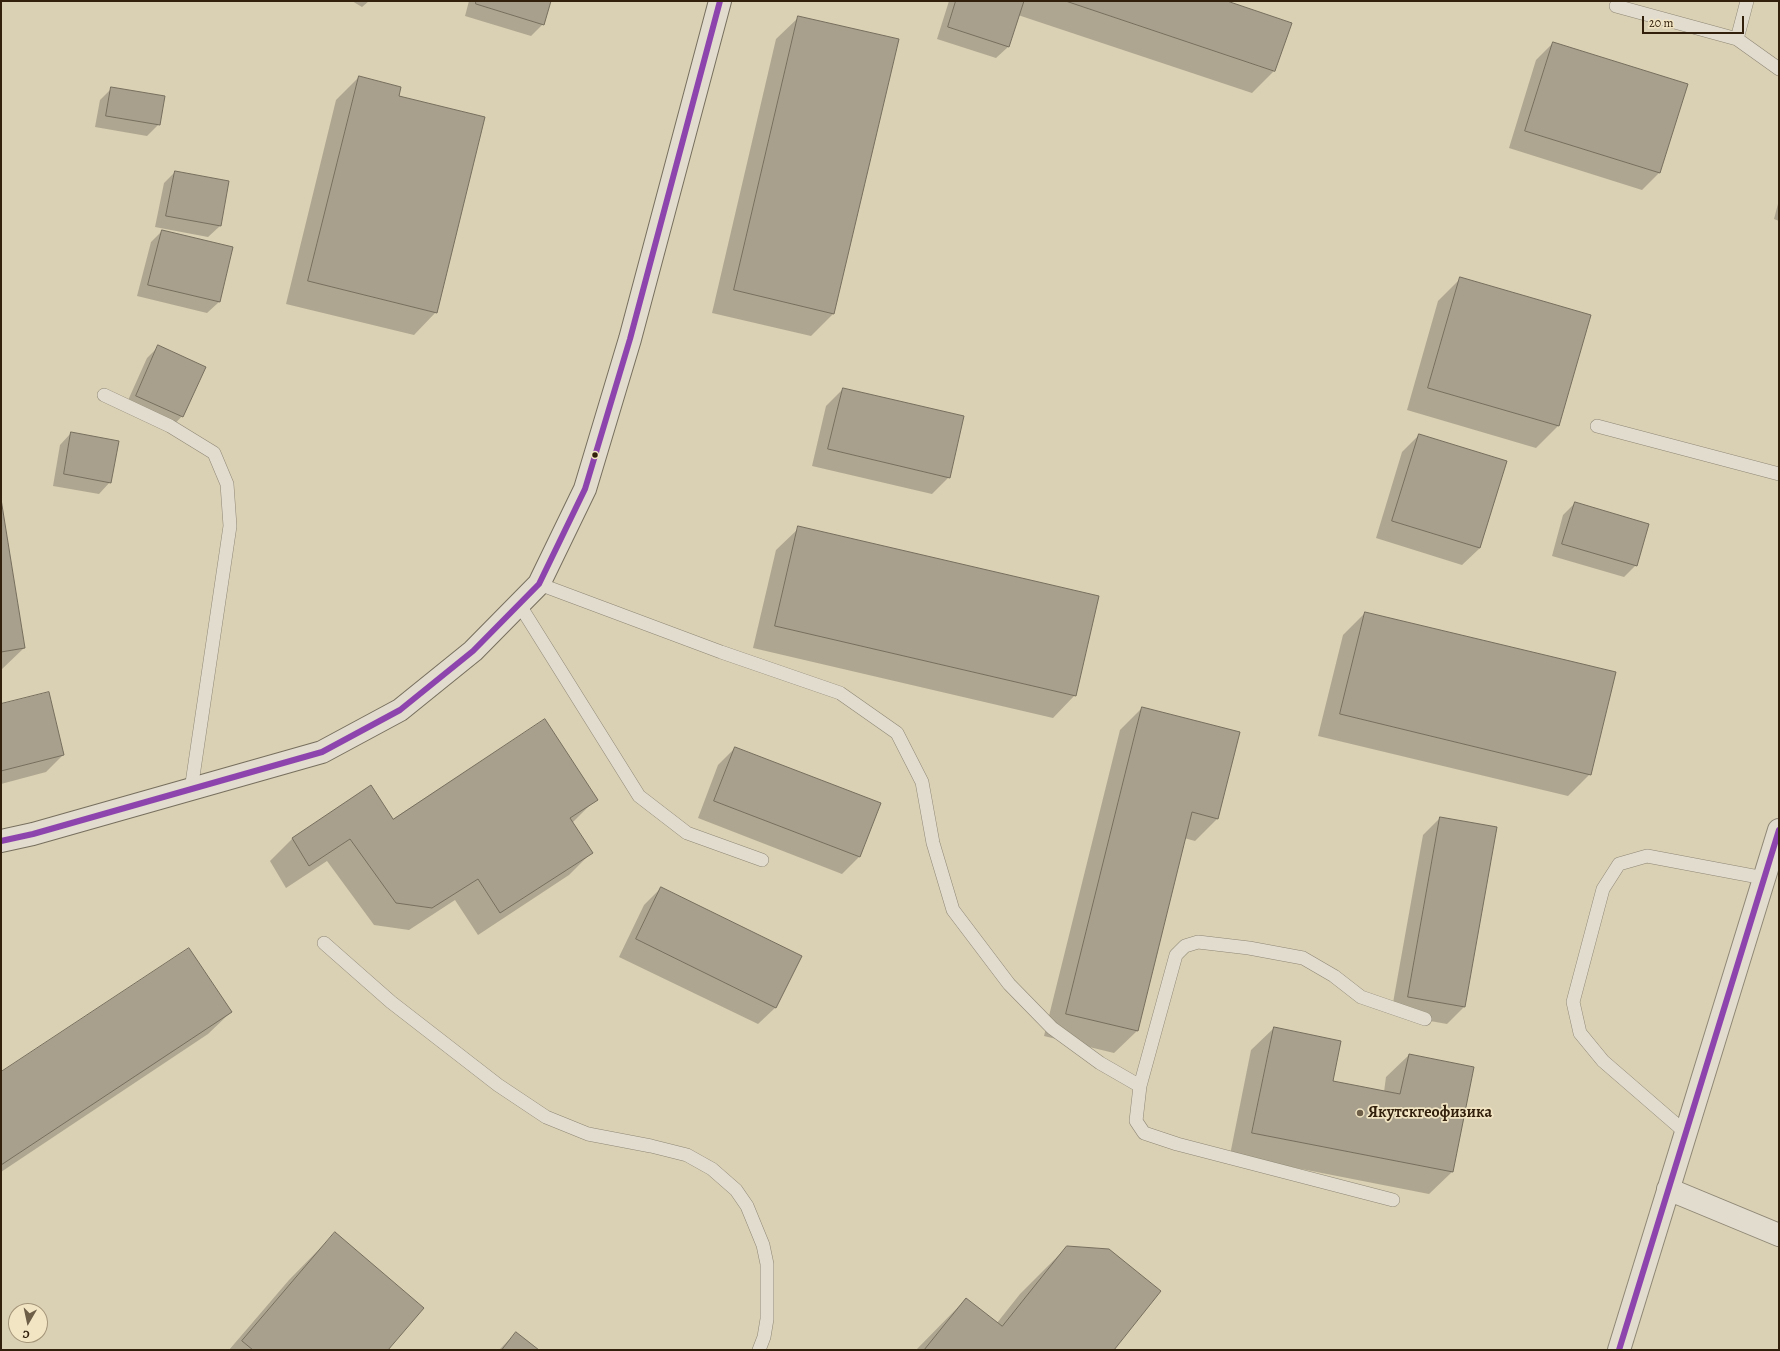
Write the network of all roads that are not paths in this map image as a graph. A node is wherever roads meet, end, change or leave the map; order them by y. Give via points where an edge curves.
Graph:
1 (720, 1) edge
2 (1747, 1) edge
3 (1616, 6) dead end
4 (1737, 39) junction
5 (1779, 69) edge
6 (104, 395) dead end
7 (1597, 426) dead end
8 (1779, 474) edge
9 (539, 584) junction
10 (519, 604) junction
11 (191, 790) junction
12 (1778, 839) edge
13 (1, 841) edge
14 (762, 860) dead end
15 (1764, 878) junction
16 (324, 943) dead end
17 (1425, 1019) dead end
18 (1140, 1086) junction
19 (1685, 1132) junction
20 (1668, 1189) junction
21 (1393, 1200) dead end
22 (1779, 1235) edge
23 (759, 1350) edge
24 (1619, 1350) edge

1 - 9 main road via 630,339 585,489
2 - 4 lane
3 - 4 lane
4 - 5 lane
6 - 11 lane via 170,426 214,453 227,484 230,526
7 - 8 lane
9 - 10 main road
9 - 18 lane via 840,694 896,733 922,782 933,843 953,910 1009,984 1052,1028
10 - 11 main road via 474,651 400,710 322,752
10 - 14 lane via 639,796 687,833
11 - 13 main road
12 - 15 main road
15 - 19 main road
15 - 19 lane via 1647,856 1619,864 1603,890 1573,1002 1580,1033 1603,1061
16 - 23 lane via 391,1002 498,1085 546,1116 588,1134 687,1155 712,1169 736,1190 747,1206 763,1245 767,1264 767,1319
17 - 18 lane via 1361,997 1334,976 1303,958 1198,942 1185,946 1176,955
18 - 21 lane via 1136,1120 1144,1133 1177,1144
19 - 20 main road
20 - 22 main road
20 - 24 main road

